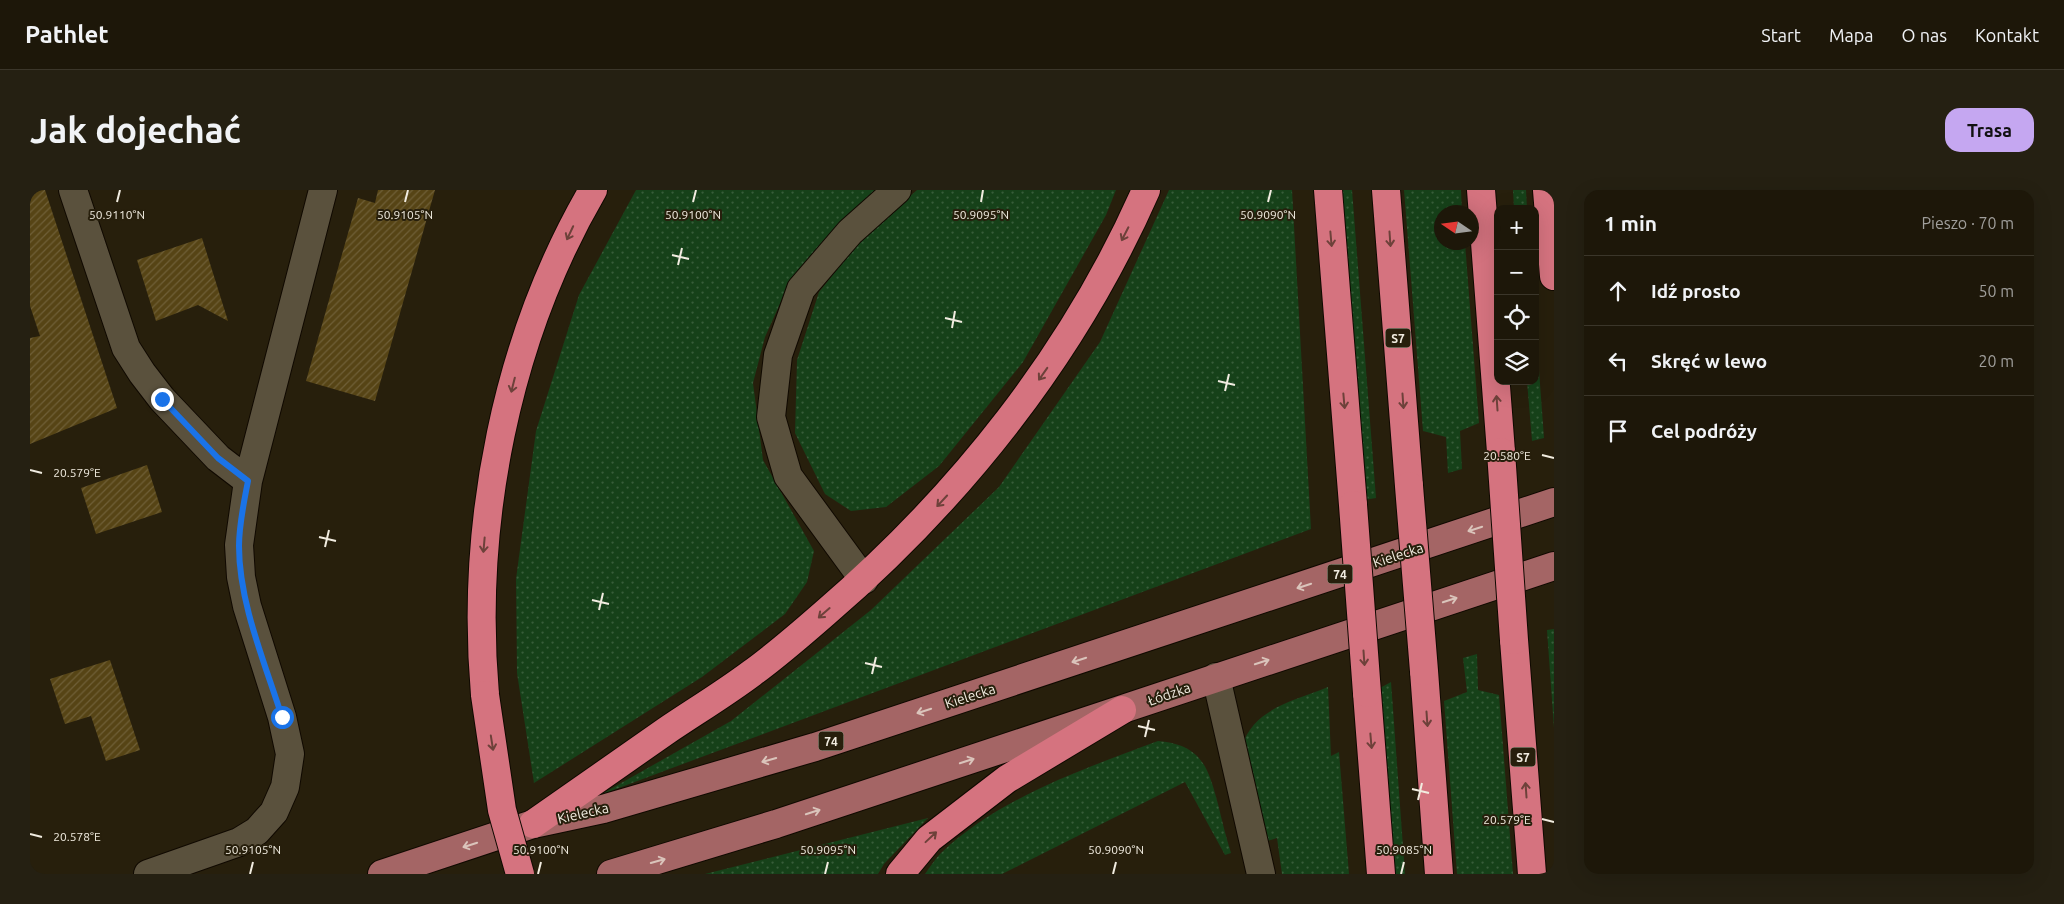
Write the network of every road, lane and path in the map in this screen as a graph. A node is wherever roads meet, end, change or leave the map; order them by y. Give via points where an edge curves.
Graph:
1 (73, 190) edge
2 (323, 190) edge
3 (593, 190) edge
4 (896, 190) edge
5 (1146, 190) edge
6 (1328, 190) edge
7 (1386, 190) edge
8 (1481, 190) edge
9 (1547, 191) edge
10 (1554, 276) edge
11 (248, 481) junction
12 (1554, 502) edge
13 (1554, 566) edge
14 (864, 580) junction
15 (1216, 677) junction
16 (1122, 710) junction
17 (533, 824) junction
18 (148, 874) edge
19 (382, 874) edge
20 (520, 874) edge
21 (611, 874) edge
22 (900, 874) edge
23 (1261, 874) edge
24 (1381, 874) edge
25 (1439, 874) edge
26 (1532, 874) edge

1 - 11 lane via 126,348 162,399 218,458
2 - 11 lane
3 -> 20 highway, bridge via 545,288 517,372 488,508 481,619 485,695 502,810
4 - 14 lane via 850,232 801,289 778,355 770,417 788,476
5 -> 14 highway via 1080,316 1022,402 946,496
6 -> 24 highway, bridge
7 -> 25 highway, S7, bridge
26 -> 8 highway, S7, bridge
9 - 10 highway
11 - 18 lane via 239,545 241,577 290,754 285,787 274,812 257,831 239,842
12 -> 17 main road, Kielecka / 74 via 815,747 603,809
15 -> 13 main road
14 -> 17 highway via 752,673
15 - 16 main road, Łódzka
15 - 23 lane
21 -> 16 main road via 776,824
22 -> 16 highway via 929,839 999,785
17 -> 19 main road, Kielecka / 74

